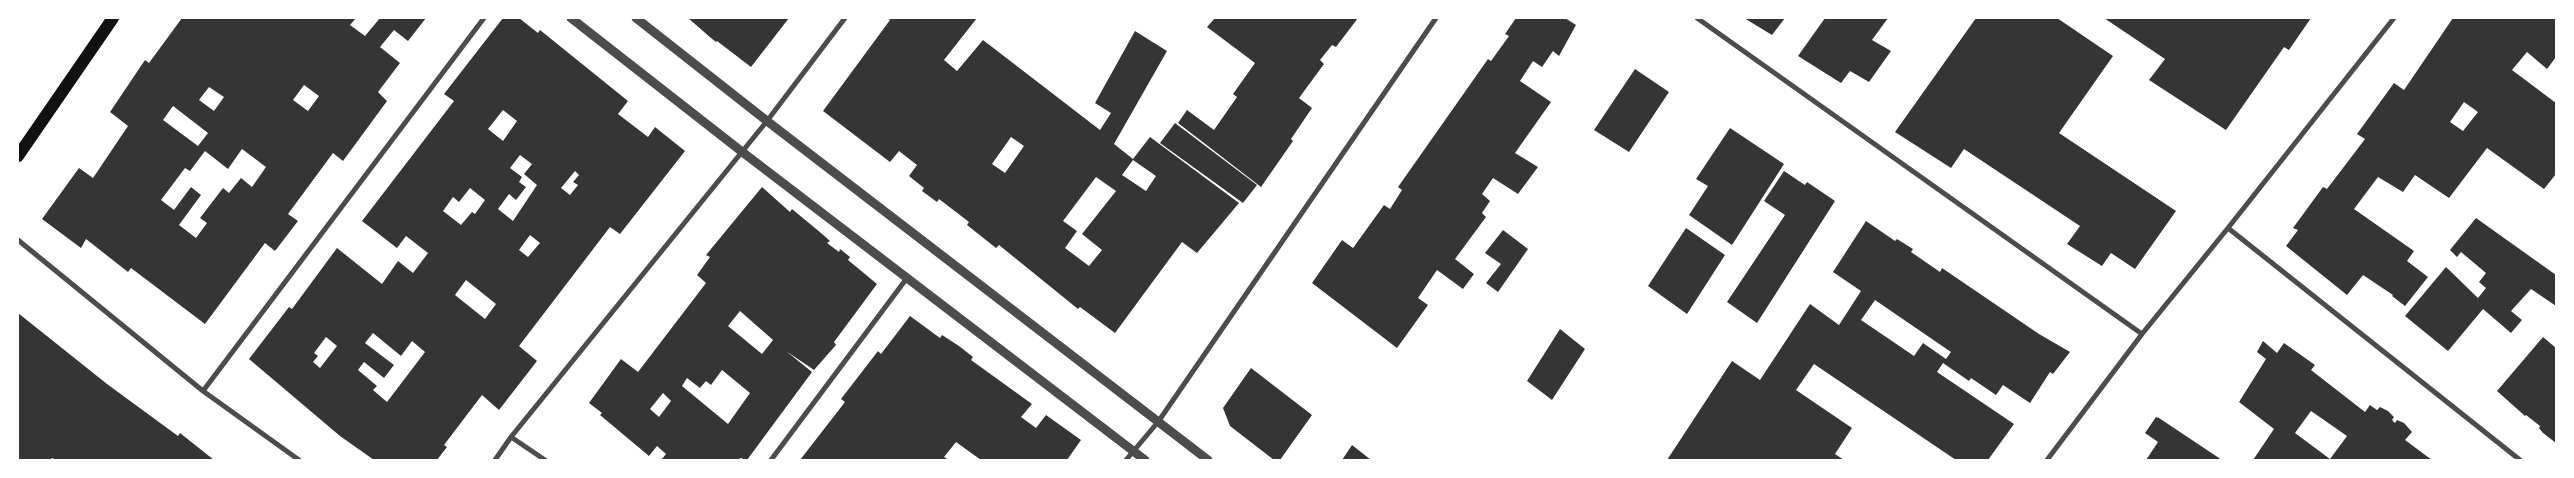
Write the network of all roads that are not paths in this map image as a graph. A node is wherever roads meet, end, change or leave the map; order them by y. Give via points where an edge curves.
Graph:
1 (113, 18) edge
2 (484, 18) edge
3 (571, 18) edge
4 (636, 18) edge
5 (845, 18) edge
6 (1436, 18) edge
7 (1697, 18) edge
8 (2394, 18) edge
9 (767, 121) junction
10 (741, 151) junction
11 (18, 156) edge
12 (2228, 228) junction
13 (18, 240) edge
14 (907, 278) junction
15 (2142, 334) junction
16 (202, 391) junction
17 (1158, 422) junction
18 (511, 437) junction
19 (1132, 451) junction
20 (299, 460) edge
21 (495, 460) edge
22 (545, 460) edge
23 (771, 460) edge
24 (1126, 460) edge
25 (1145, 460) edge
26 (1208, 460) edge
27 (2047, 460) edge
28 (2520, 460) edge

1 - 11 main road
2 - 16 street
3 - 10 street
4 - 9 street
5 - 9 street
6 - 17 street
7 - 15 street
8 - 12 street
9 - 10 street
9 - 17 street
10 - 14 street
10 - 18 street
12 - 15 street
12 - 28 street
13 - 16 street
14 - 19 street
14 - 23 street
15 - 27 street
16 - 20 street
17 - 19 street
17 - 26 street
18 - 21 street
18 - 22 street
19 - 24 street
19 - 25 street

